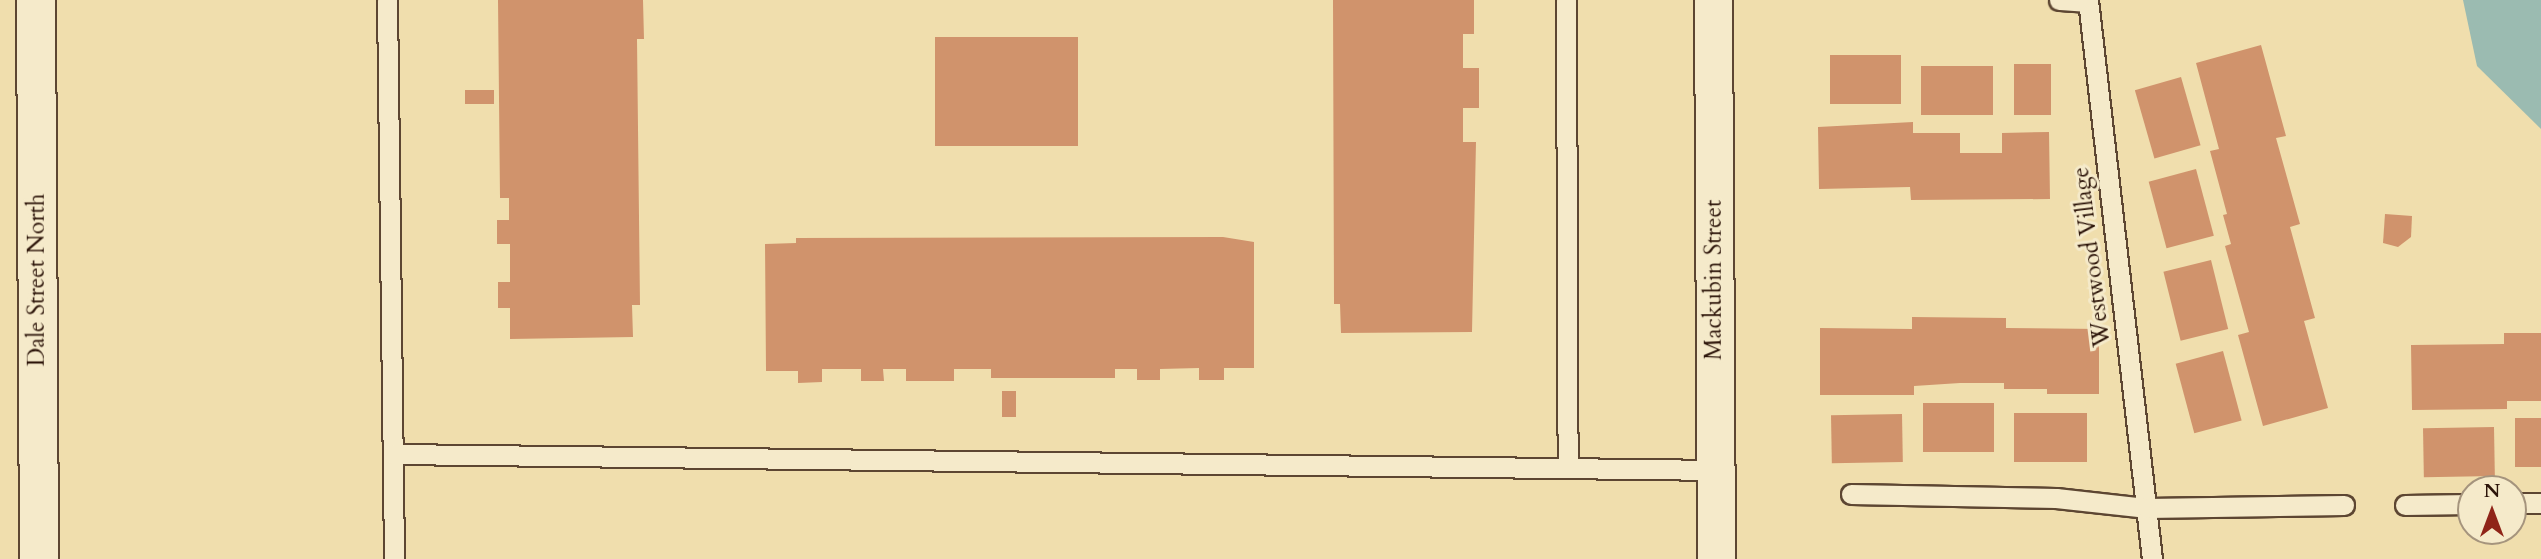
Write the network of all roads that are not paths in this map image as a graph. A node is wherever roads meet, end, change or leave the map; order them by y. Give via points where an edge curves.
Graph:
1 (36, 0) edge
2 (387, 0) edge
3 (1566, 0) edge
4 (1713, 0) edge
5 (2059, 0) edge
6 (2087, 1) edge
7 (393, 454) junction
8 (1568, 468) junction
9 (1715, 470) junction
10 (1851, 494) dead end
11 (2457, 504) edge
12 (2344, 505) dead end
13 (2405, 505) dead end
14 (2147, 508) junction
15 (38, 559) edge
16 (394, 559) edge
17 (1716, 559) edge
18 (2152, 559) edge

1 - 15 street, Dale Street North
2 - 7 lane
3 - 8 lane
4 - 9 street, Mackubin Street
5 - 6 lane
6 - 14 lane, Westwood Village
7 - 8 lane
7 - 16 lane
8 - 9 lane
9 - 17 street, Mackubin Street
10 - 14 lane via 2056,498
11 - 13 lane
12 - 14 lane
14 - 18 lane, Westwood Village

